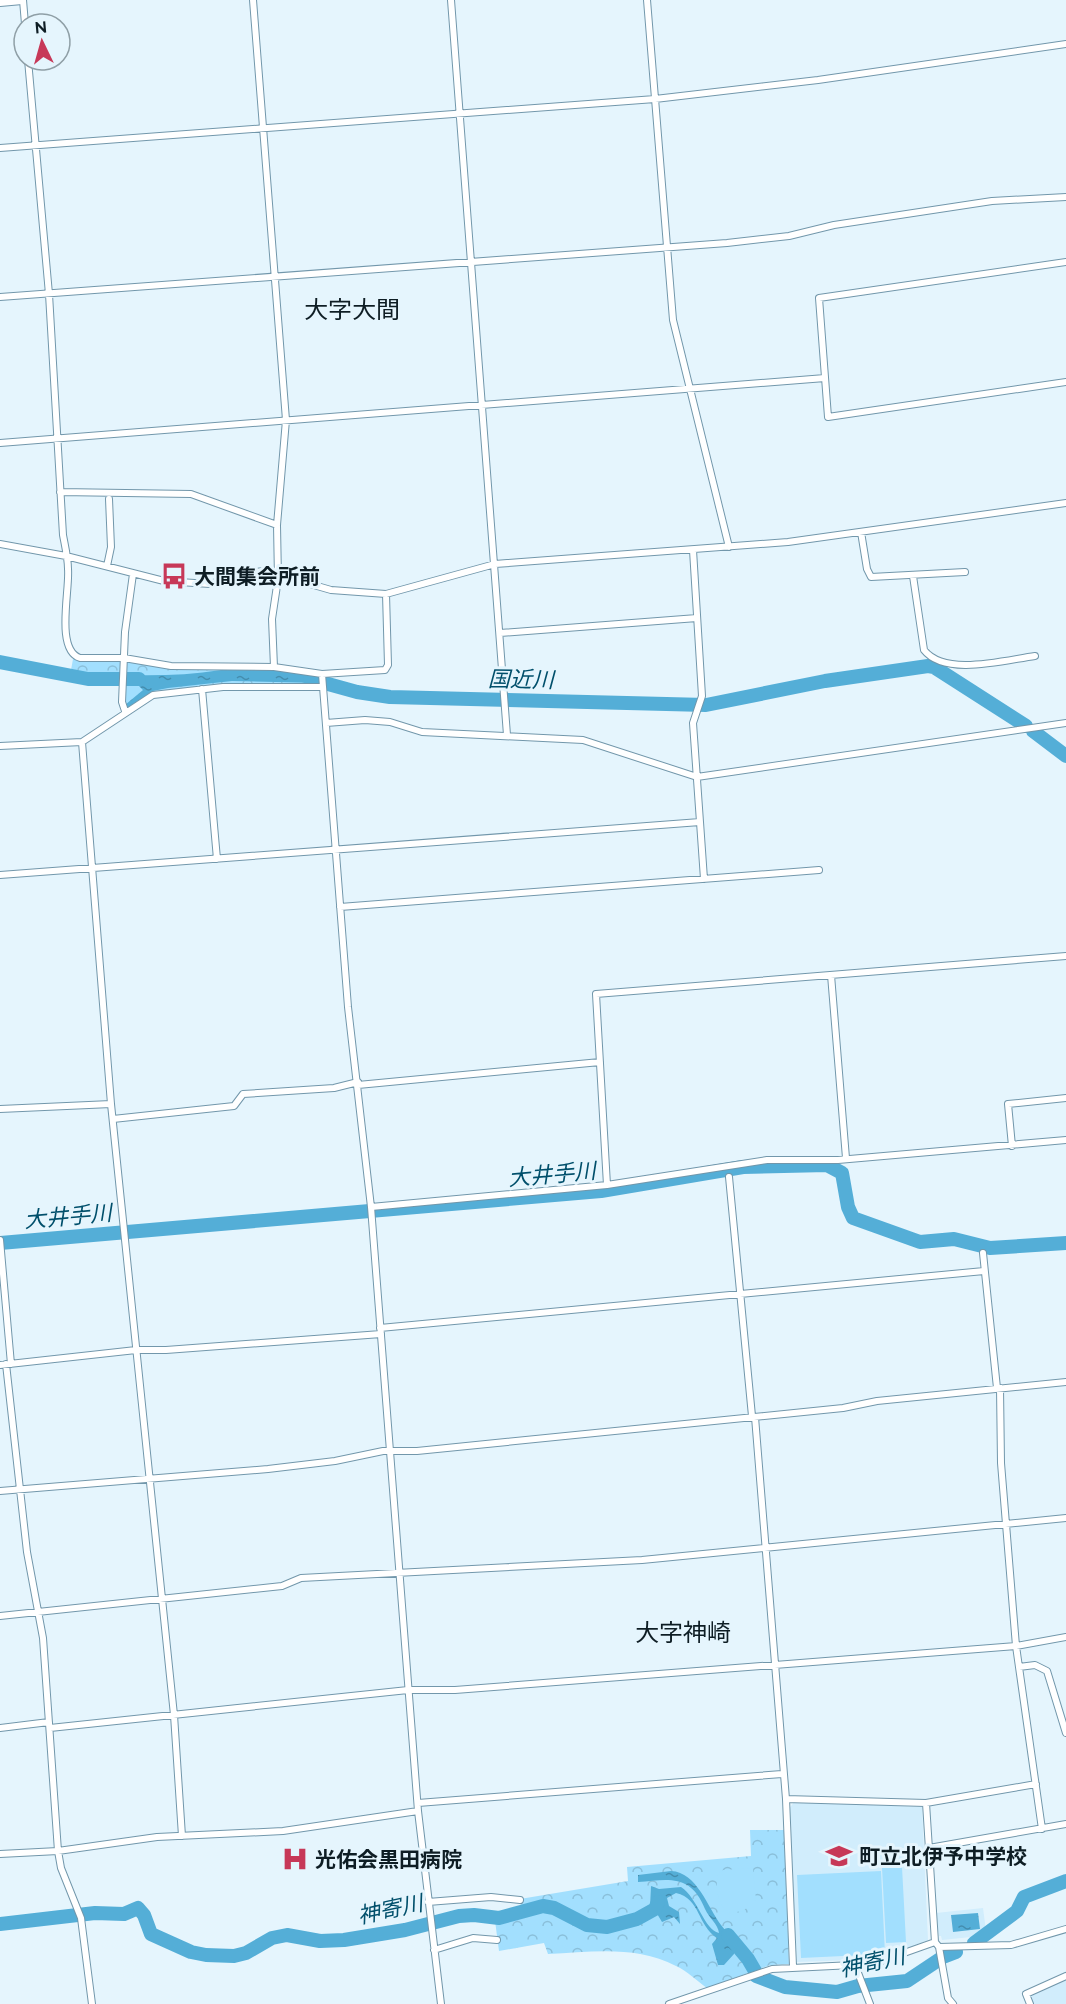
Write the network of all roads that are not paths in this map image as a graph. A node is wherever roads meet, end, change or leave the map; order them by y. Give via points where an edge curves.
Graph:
1 (22, 0) edge
2 (253, 0) edge
3 (452, 0) edge
4 (647, 0) edge
5 (0, 2) edge
6 (1066, 44) edge
7 (29, 72) edge
8 (655, 99) junction
9 (460, 113) junction
10 (261, 128) junction
11 (36, 145) junction
12 (0, 148) edge
13 (1066, 197) edge
14 (667, 247) junction
15 (471, 261) junction
16 (1066, 262) edge
17 (274, 276) junction
18 (49, 294) junction
19 (0, 297) edge
20 (825, 378) junction
21 (1066, 382) edge
22 (691, 390) junction
23 (482, 405) junction
24 (286, 420) junction
25 (57, 438) junction
26 (0, 443) edge
27 (60, 492) junction
28 (109, 498) dead end
29 (1066, 503) edge
30 (277, 525) junction
31 (861, 532) junction
32 (0, 544) edge
33 (729, 548) junction
34 (693, 550) junction
35 (66, 556) junction
36 (495, 564) junction
37 (107, 566) junction
38 (965, 572) dead end
39 (277, 573) junction
40 (133, 574) junction
41 (913, 576) junction
42 (386, 594) junction
43 (697, 618) junction
44 (500, 633) junction
45 (1035, 656) dead end
46 (124, 658) junction
47 (274, 667) junction
48 (322, 676) junction
49 (323, 686) junction
50 (202, 689) junction
51 (125, 711) junction
52 (326, 723) junction
53 (1066, 723) edge
54 (507, 735) junction
55 (82, 742) junction
56 (0, 746) edge
57 (697, 777) junction
58 (700, 822) junction
59 (335, 850) junction
60 (217, 859) junction
61 (91, 869) junction
62 (819, 870) dead end
63 (0, 875) edge
64 (704, 879) junction
65 (340, 907) junction
66 (1066, 956) edge
67 (831, 975) junction
68 (600, 1062) junction
69 (358, 1083) junction
70 (1066, 1098) edge
71 (111, 1104) junction
72 (0, 1109) edge
73 (113, 1119) junction
74 (1066, 1140) edge
75 (1012, 1146) junction
76 (846, 1158) junction
77 (729, 1177) dead end
78 (607, 1185) junction
79 (371, 1207) junction
80 (0, 1240) edge
81 (983, 1253) dead end
82 (984, 1271) junction
83 (740, 1294) junction
84 (380, 1331) junction
85 (136, 1350) junction
86 (6, 1365) edge
87 (1066, 1382) edge
88 (999, 1388) junction
89 (754, 1417) junction
90 (389, 1451) junction
91 (151, 1478) junction
92 (21, 1489) junction
93 (0, 1491) edge
94 (1066, 1518) edge
95 (1007, 1522) junction
96 (767, 1546) junction
97 (399, 1573) junction
98 (162, 1599) junction
99 (39, 1612) junction
100 (0, 1617) edge
101 (1066, 1637) edge
102 (1016, 1646) junction
103 (775, 1664) junction
104 (1019, 1667) junction
105 (408, 1690) junction
106 (174, 1715) junction
107 (50, 1725) junction
108 (0, 1728) edge
109 (1066, 1733) edge
110 (782, 1774) junction
111 (1036, 1784) junction
112 (786, 1799) junction
113 (418, 1803) junction
114 (926, 1803) junction
115 (418, 1811) junction
116 (1066, 1824) edge
117 (1042, 1829) junction
118 (182, 1836) junction
119 (929, 1848) junction
120 (58, 1851) junction
121 (0, 1854) edge
122 (520, 1900) dead end
123 (428, 1902) junction
124 (1066, 1929) edge
125 (497, 1940) dead end
126 (937, 1945) junction
127 (434, 1950) junction
128 (855, 1965) junction
129 (793, 1966) junction
130 (1066, 1976) edge
131 (92, 2004) edge
132 (441, 2004) edge
133 (669, 2004) edge
134 (870, 2004) edge
135 (953, 2004) edge
136 (1030, 2004) edge

1 - 5 street
2 - 10 street
3 - 9 street
4 - 8 street
6 - 8 street
7 - 11 street
8 - 9 street
8 - 14 street
9 - 10 street
9 - 15 street
10 - 11 street
10 - 17 street
11 - 12 street
11 - 18 street
13 - 14 street via 992,201 834,225 789,236
14 - 15 street
14 - 22 street via 674,320
15 - 17 street
15 - 23 street
16 - 20 street via 819,298
17 - 18 street
17 - 24 street
18 - 19 street
18 - 25 street
20 - 21 street via 828,417
20 - 22 street
22 - 23 street
22 - 33 street
23 - 24 street
23 - 36 street
24 - 25 street
24 - 30 street
25 - 26 street
25 - 27 street
27 - 30 street via 190,494
27 - 35 street
28 - 37 street via 111,547
29 - 31 street
30 - 39 street
31 - 33 street
31 - 41 street via 871,577
32 - 35 street
33 - 34 street
34 - 36 street
34 - 43 street
35 - 37 street
35 - 46 street via 66,633 70,650 80,657
36 - 42 street
36 - 44 street
37 - 40 street
38 - 41 street
39 - 40 street via 249,571 203,584
39 - 42 street via 331,590
39 - 47 street via 272,619
40 - 46 street
41 - 45 street via 924,650 929,656 953,666
42 - 48 street via 386,670
43 - 44 street
43 - 57 street via 699,705 693,723
44 - 54 street
46 - 47 street via 171,666
46 - 51 street
47 - 48 street
48 - 49 street
49 - 50 street
49 - 52 street
50 - 51 street via 153,695
50 - 60 street
51 - 55 street
52 - 54 street via 365,720 390,722 422,732
52 - 59 street
53 - 57 street
54 - 57 street via 583,740
55 - 56 street
55 - 61 street
57 - 58 street
58 - 59 street
58 - 64 street
59 - 60 street
59 - 65 street
60 - 61 street
61 - 63 street
61 - 71 street
62 - 64 street
64 - 65 street
65 - 69 street
66 - 67 street
67 - 68 street via 596,994
67 - 76 street
68 - 69 street
68 - 78 street
69 - 73 street via 243,1094 234,1106
69 - 79 street
70 - 75 street via 1008,1104
71 - 72 street
71 - 73 street
73 - 85 street
74 - 75 street
75 - 76 street
76 - 78 street via 767,1160
77 - 83 street
78 - 79 street
79 - 84 street
80 - 86 street
81 - 82 street
82 - 83 street
82 - 88 street
83 - 84 street
83 - 89 street
84 - 85 street
84 - 90 street
85 - 86 street
85 - 91 street
86 - 92 street
87 - 88 street
88 - 89 street
88 - 95 street
89 - 90 street
89 - 96 street
90 - 91 street via 268,1469
90 - 97 street
91 - 92 street
91 - 98 street
92 - 93 street
92 - 99 street via 27,1552
94 - 95 street
95 - 96 street
95 - 102 street
96 - 97 street via 642,1560
96 - 103 street
97 - 98 street via 301,1578 282,1586
97 - 105 street
98 - 99 street
98 - 106 street
99 - 100 street
99 - 107 street
101 - 102 street
102 - 103 street
102 - 104 street
103 - 105 street via 455,1690
103 - 110 street
104 - 109 street via 1035,1665 1047,1671
104 - 111 street
105 - 106 street
105 - 113 street
106 - 107 street
106 - 118 street
107 - 108 street
107 - 120 street
110 - 112 street
110 - 113 street
111 - 114 street
111 - 117 street
112 - 114 street
112 - 129 street
113 - 115 street
114 - 119 street
115 - 118 street via 283,1831
115 - 123 street
116 - 117 street
117 - 119 street
118 - 120 street
119 - 126 street
120 - 121 street
120 - 131 street via 81,1918
122 - 123 street via 491,1897
123 - 127 street
124 - 126 street via 1011,1945
125 - 127 street via 473,1938
126 - 128 street
126 - 135 street via 948,1998
127 - 132 street
128 - 129 street
128 - 134 street
129 - 133 street via 761,1971
130 - 136 street via 1026,1994

